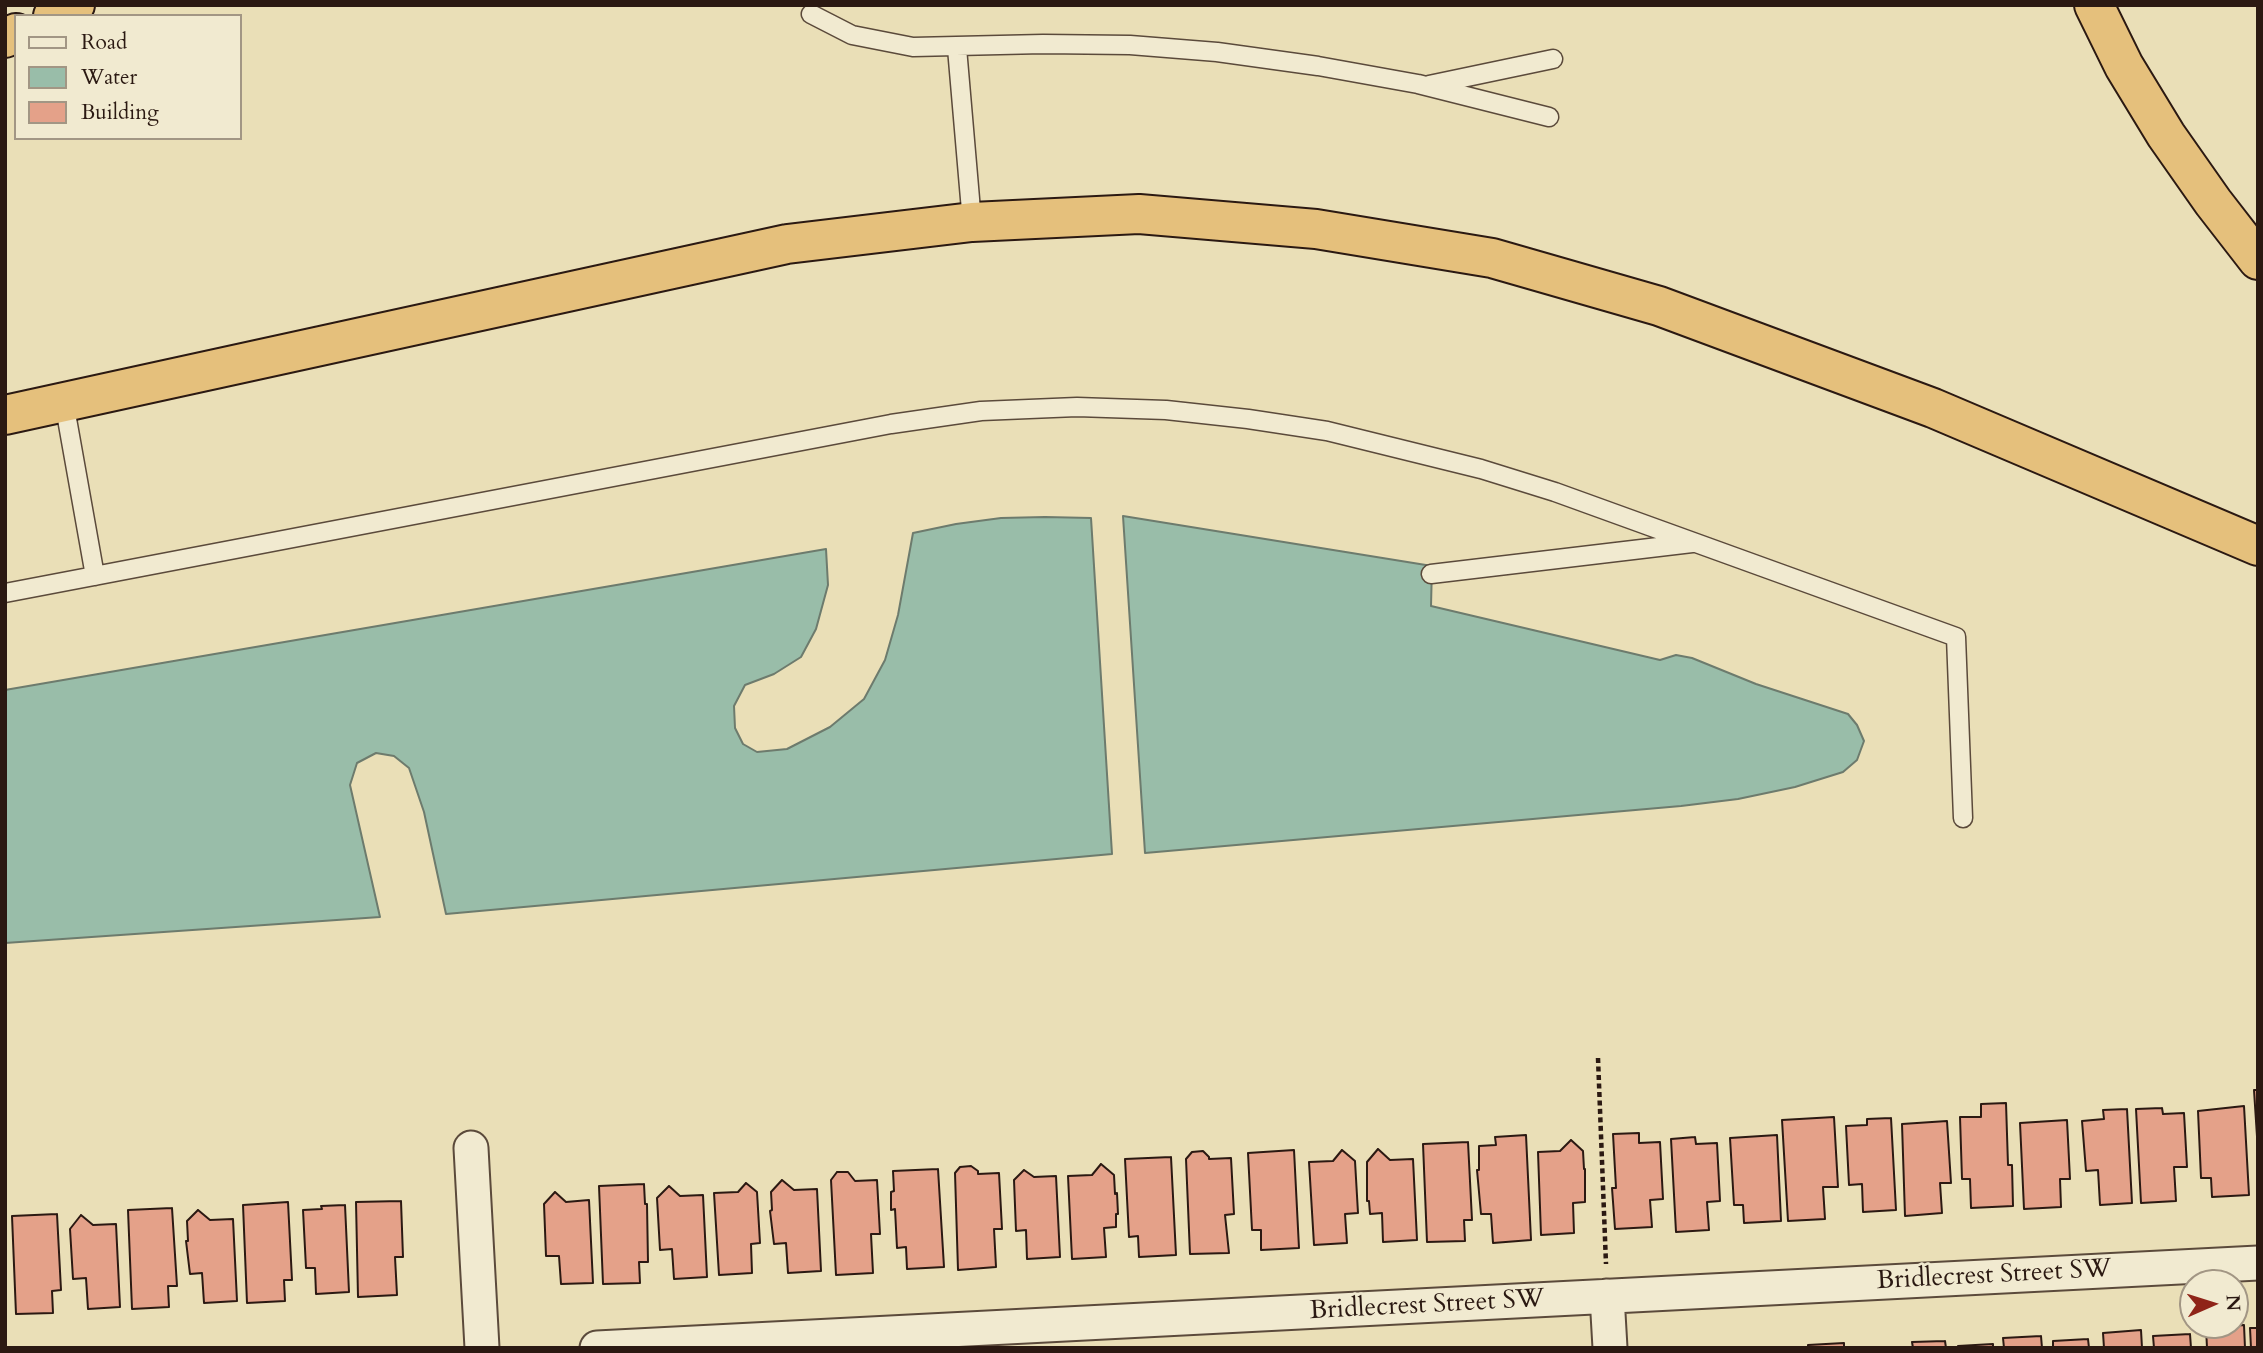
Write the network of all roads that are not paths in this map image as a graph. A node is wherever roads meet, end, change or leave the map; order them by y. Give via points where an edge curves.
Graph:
1 (75, 5) edge
2 (2094, 5) edge
3 (57, 14) edge
4 (811, 14) dead end
5 (957, 48) junction
6 (1553, 59) dead end
7 (1426, 86) junction
8 (1549, 117) dead end
9 (972, 222) junction
10 (2258, 260) edge
11 (64, 402) junction
12 (5, 415) edge
13 (1697, 543) junction
14 (2258, 546) edge
15 (1432, 574) dead end
16 (94, 576) junction
17 (5, 593) edge
18 (1964, 818) dead end
19 (471, 1148) dead end
20 (2258, 1263) edge
21 (1607, 1296) junction
22 (481, 1348) edge
23 (597, 1348) edge
24 (1610, 1348) edge

1 - 3 highway
2 - 10 highway via 2166,135
4 - 5 lane via 852,35 913,47
5 - 7 lane via 1130,45 1318,66
5 - 9 lane
6 - 7 lane
7 - 8 lane
9 - 11 highway via 787,244
9 - 14 highway via 1139,214 1316,229 1492,258 1658,306 1933,408
11 - 12 highway
11 - 16 lane
13 - 15 lane
13 - 16 lane via 1506,477 1327,431 1166,410 1077,407 981,411 891,424
13 - 18 lane via 1956,637
16 - 17 lane
19 - 22 street
20 - 21 street, Bridlecrest Street SW
21 - 23 street, Bridlecrest Street SW
21 - 24 street

